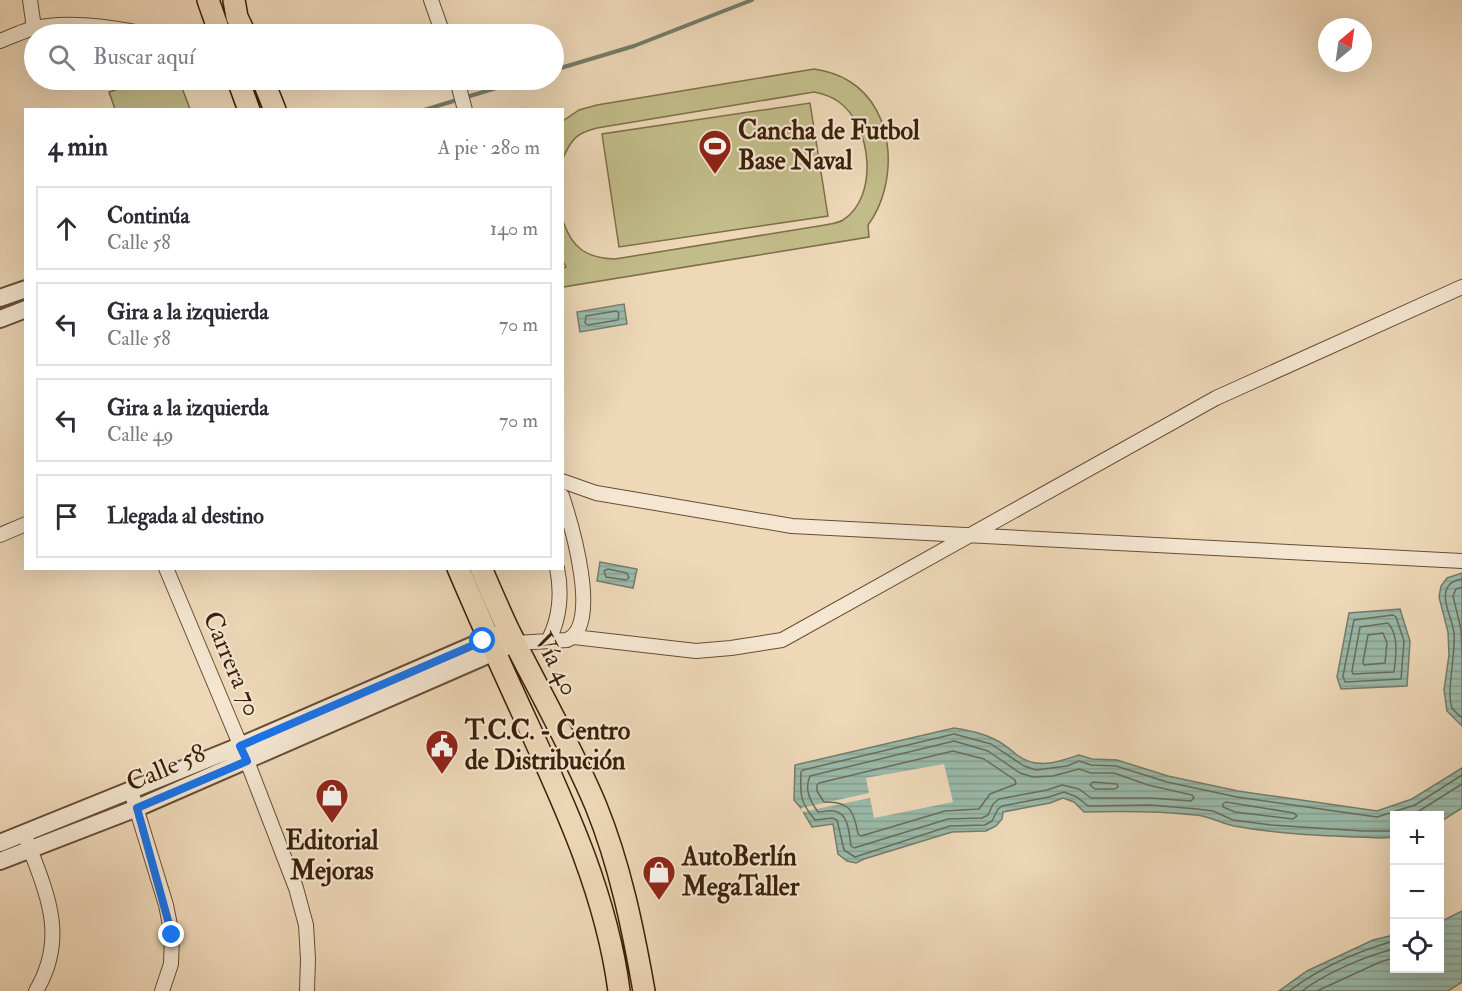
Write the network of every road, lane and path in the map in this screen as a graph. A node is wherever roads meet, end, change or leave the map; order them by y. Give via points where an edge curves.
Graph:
1 (30, 0) edge
2 (208, 0) edge
3 (234, 0) edge
4 (430, 0) edge
5 (33, 24) edge
6 (216, 24) edge
7 (240, 24) edge
8 (439, 24) edge
9 (24, 32) edge
10 (0, 41) edge
11 (242, 90) edge
12 (267, 90) edge
13 (459, 90) edge
14 (248, 108) edge
15 (274, 108) edge
16 (464, 108) edge
17 (1462, 287) edge
18 (24, 290) edge
19 (0, 298) edge
20 (24, 310) edge
21 (0, 319) edge
22 (564, 482) edge
23 (564, 503) edge
24 (24, 525) edge
25 (0, 535) edge
26 (967, 536) junction
27 (1462, 561) edge
28 (167, 570) edge
29 (459, 570) edge
30 (482, 570) edge
31 (557, 570) edge
32 (512, 636) junction
33 (574, 637) junction
34 (549, 639) junction
35 (492, 645) junction
36 (243, 753) junction
37 (131, 791) junction
38 (137, 808) junction
39 (25, 833) junction
40 (0, 843) edge
41 (31, 850) junction
42 (0, 861) edge
43 (36, 991) edge
44 (162, 991) edge
45 (307, 991) edge
46 (619, 991) edge
47 (644, 991) edge

1 - 5 street
2 - 6 highway
3 - 7 highway
4 - 8 street
9 - 10 street
11 - 14 highway
12 - 15 highway
13 - 16 street
17 - 26 street via 1216,398
18 - 19 street
20 - 21 street
22 - 26 street via 596,493 773,524
23 - 33 street via 582,581 579,629
24 - 25 street
26 - 27 street
26 - 33 street via 782,640 696,651
28 - 36 street, Carrera 70
29 - 35 highway, Vía 40
30 - 32 highway, Vía 40
31 - 34 street via 558,618
32 - 34 street
32 - 35 street, Calle 58
32 - 47 highway, Vía 40 via 597,808 622,886
33 - 34 street
35 - 36 street, Calle 58
35 - 46 highway, Vía 40 via 587,861 610,940
36 - 37 street, Calle 58
36 - 38 street, Calle 58
36 - 45 street, Carrera 70 via 296,888 306,925
37 - 38 street
37 - 39 street, Calle 58
38 - 41 street, Calle 58
38 - 44 street via 172,935 171,964
39 - 40 street, Calle 58
39 - 41 street
41 - 42 street, Calle 58
41 - 43 street via 52,916 53,948 44,979

